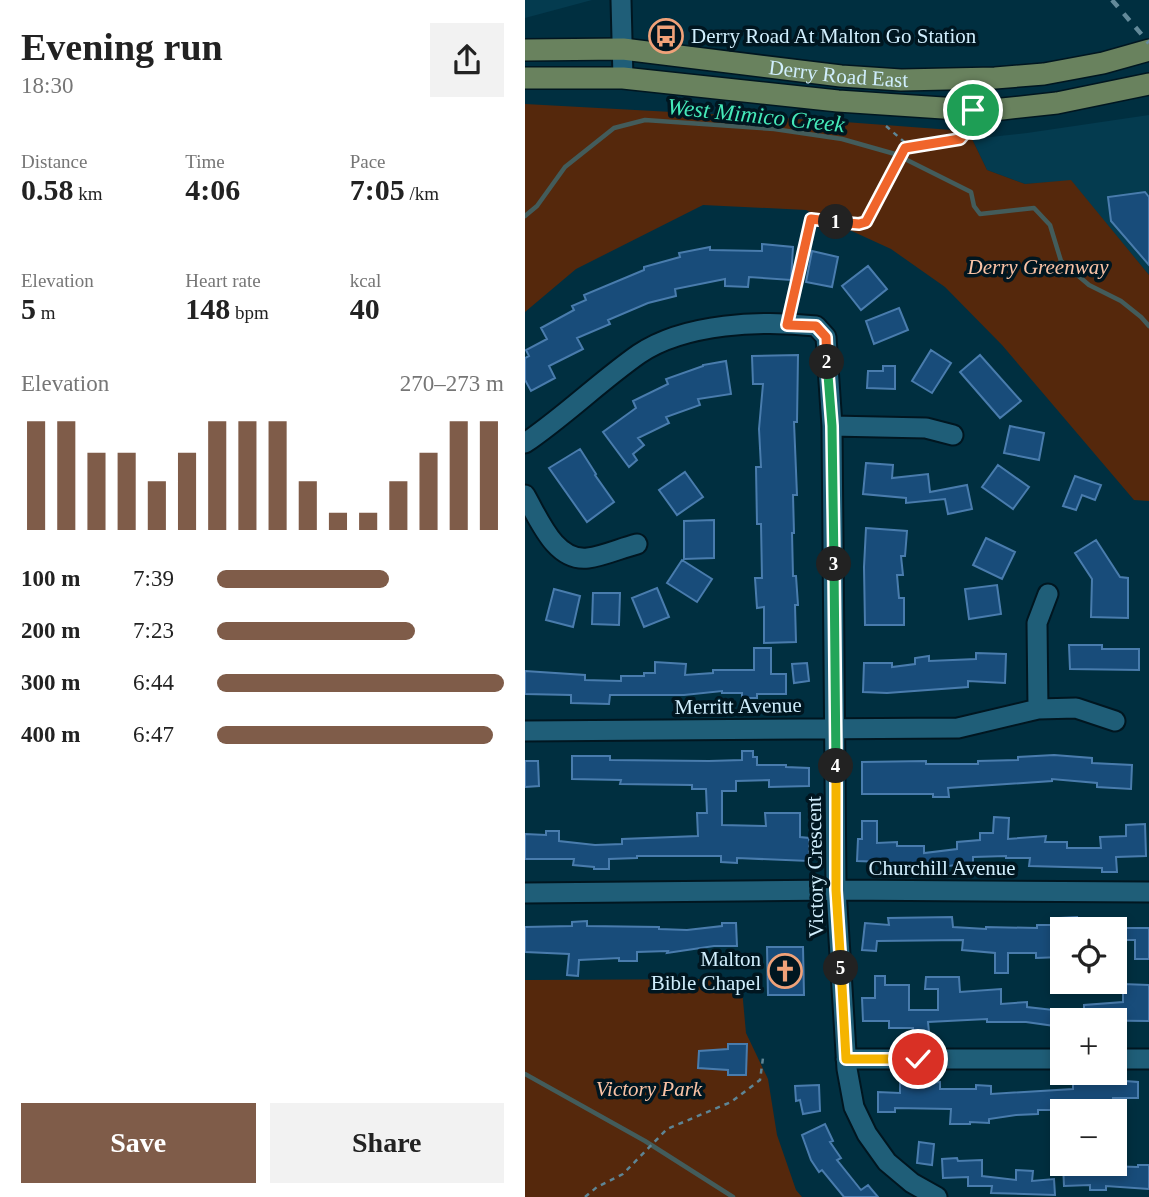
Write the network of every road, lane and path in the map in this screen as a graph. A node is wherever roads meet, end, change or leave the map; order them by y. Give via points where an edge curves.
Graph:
1 (621, 0) edge
2 (623, 49) junction
3 (525, 50) edge
4 (1149, 50) edge
5 (525, 78) edge
6 (623, 78) junction
7 (1149, 84) edge
8 (973, 110) junction
9 (886, 126) dead end
10 (908, 148) junction
11 (787, 325) junction
12 (832, 426) junction
13 (953, 435) dead end
14 (525, 443) edge
15 (525, 495) edge
16 (637, 544) dead end
17 (1048, 594) dead end
18 (1038, 709) junction
19 (1115, 721) dead end
20 (836, 728) junction
21 (525, 731) edge
22 (836, 890) junction
23 (1149, 892) edge
24 (525, 893) edge
25 (762, 1059) dead end
26 (846, 1059) junction
27 (1050, 1059) edge
28 (1127, 1059) edge
29 (1149, 1059) edge
30 (585, 1197) edge
31 (937, 1197) edge

1 - 2 street
2 - 3 main road, Derry Road East
2 - 4 main road, Derry Road East via 901,80 1044,74
2 - 6 street
5 - 6 main road, Derry Road East
6 - 8 main road, Derry Road East
7 - 8 main road, Derry Road East via 1057,103
8 - 10 path via 960,139
9 - 10 path
10 - 11 path via 866,222 811,219
11 - 12 street, Victory Crescent via 816,326 826,337
11 - 14 street, Victory Crescent via 718,326 666,341 641,353
12 - 13 street via 926,428
12 - 20 street, Victory Crescent
15 - 16 street via 552,540 573,557 589,558
17 - 18 street via 1037,622
18 - 19 street, Merritt Avenue via 1076,708
18 - 20 street, Merritt Avenue via 958,728
20 - 21 street, Merritt Avenue
20 - 22 street, Victory Crescent
22 - 23 street, Churchill Avenue
22 - 24 street, Churchill Avenue
22 - 26 street, Victory Crescent
25 - 30 path via 760,1080 751,1089 731,1102 672,1125 623,1174
26 - 27 street
26 - 31 street, Victory Crescent via 854,1107 867,1134 887,1162
28 - 29 street

